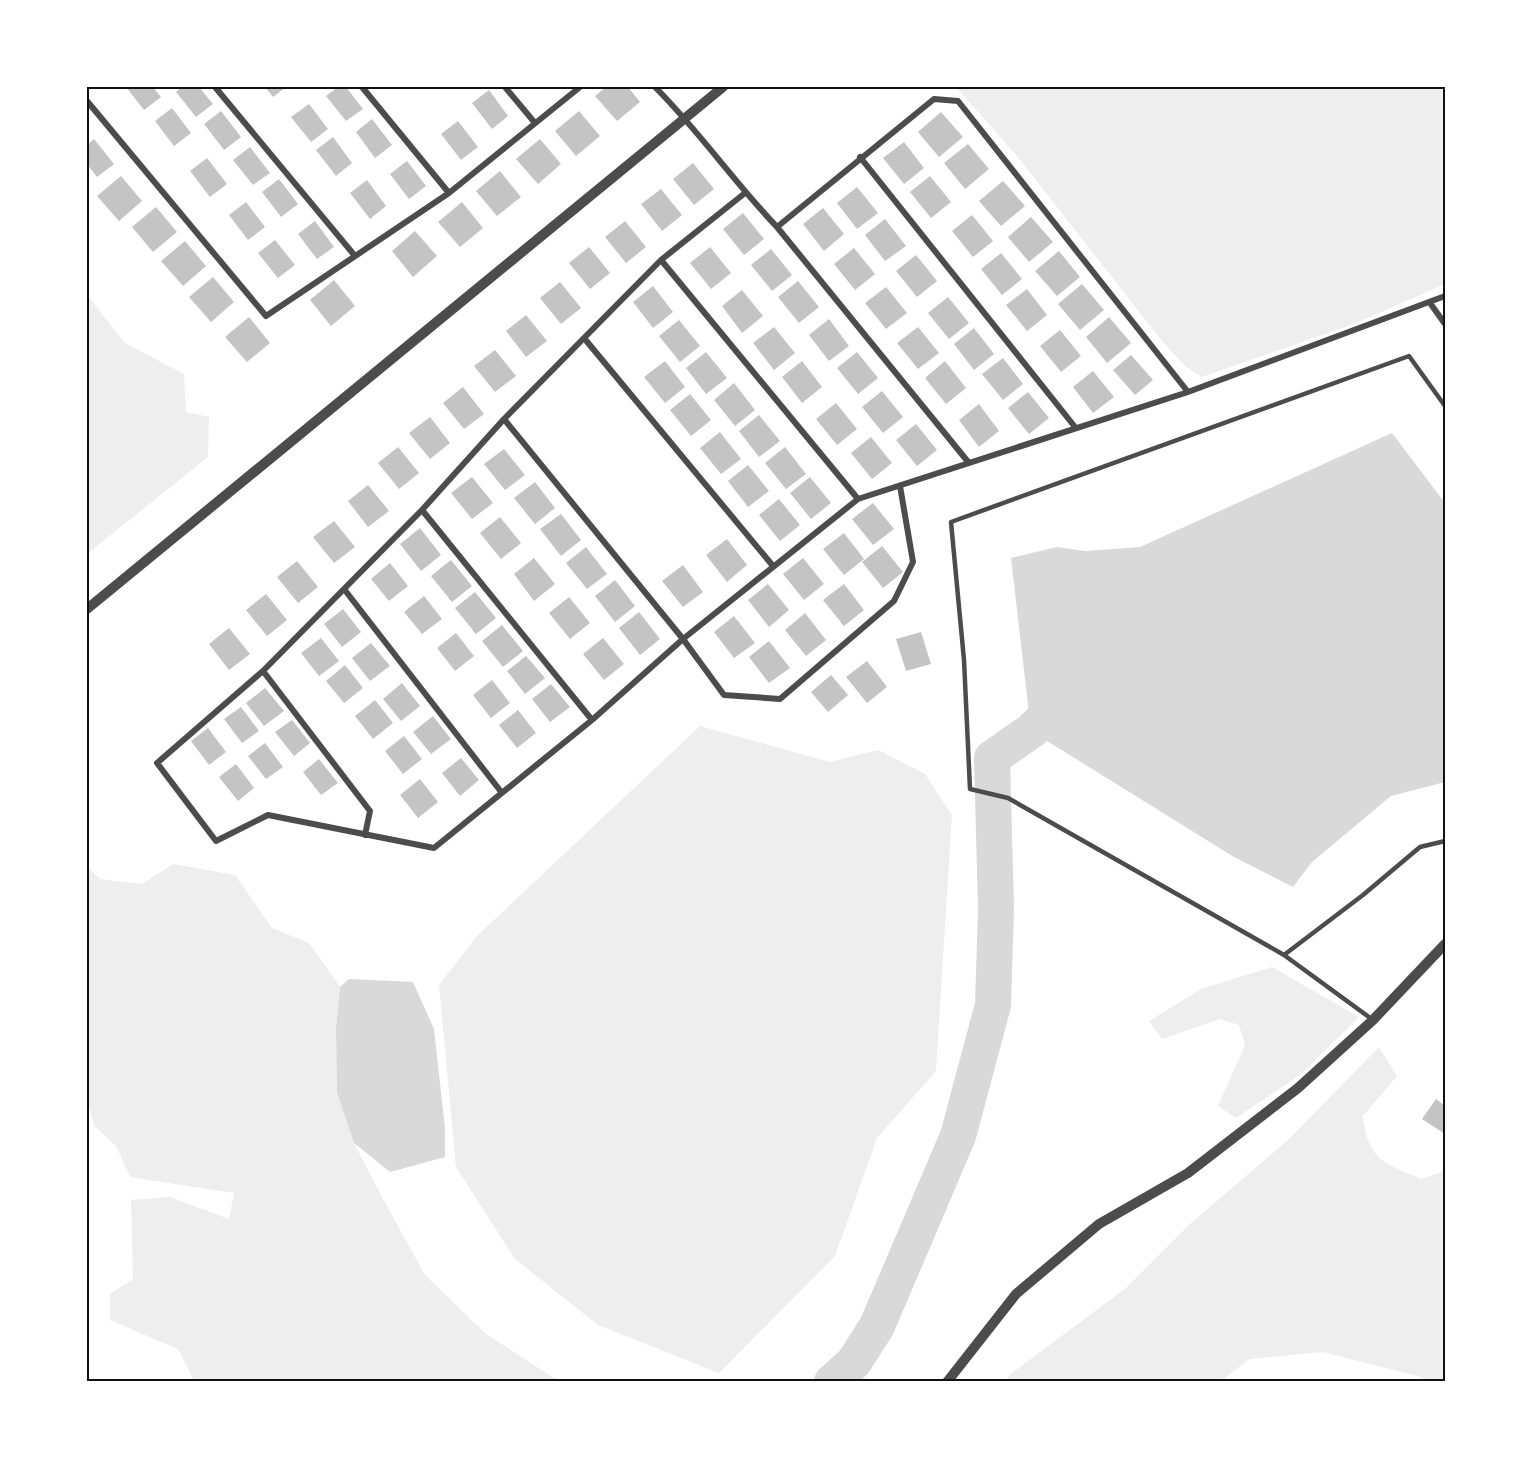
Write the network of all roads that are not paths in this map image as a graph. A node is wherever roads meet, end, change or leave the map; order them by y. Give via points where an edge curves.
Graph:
1 (215, 87) edge
2 (362, 87) edge
3 (505, 87) edge
4 (580, 87) edge
5 (655, 87) edge
6 (723, 87) edge
7 (87, 101) edge
8 (686, 118) junction
9 (535, 123) junction
10 (860, 157) junction
11 (449, 193) junction
12 (744, 193) junction
13 (777, 227) junction
14 (355, 256) junction
15 (661, 260) junction
16 (1445, 296) edge
17 (1430, 303) junction
18 (1445, 324) edge
19 (584, 338) junction
20 (1188, 392) junction
21 (1445, 406) edge
22 (504, 419) junction
23 (1075, 427) junction
24 (969, 463) junction
25 (900, 486) junction
26 (858, 499) junction
27 (422, 510) junction
28 (773, 566) junction
29 (344, 590) junction
30 (87, 609) edge
31 (683, 639) junction
32 (263, 671) junction
33 (592, 720) junction
34 (502, 793) junction
35 (365, 835) junction
36 (1445, 842) edge
37 (1445, 944) edge
38 (1284, 955) junction
39 (1373, 1020) junction
40 (947, 1382) edge

1 - 14 street
2 - 11 street
3 - 9 street
4 - 9 street
5 - 8 street
6 - 8 street
7 - 14 street via 266,316
8 - 12 street
8 - 30 street
9 - 11 street
10 - 13 street
10 - 20 street via 934,99 958,101
10 - 23 street
11 - 14 street
12 - 13 street
12 - 15 street
13 - 24 street
15 - 19 street
15 - 26 street
16 - 17 street
17 - 18 street
17 - 20 street
19 - 22 street
19 - 28 street
20 - 23 street
21 - 38 lane via 1409,356 951,522 964,660 970,789 1008,798
22 - 27 street
22 - 31 street
23 - 24 street
24 - 25 street
25 - 26 street
25 - 31 street via 913,562 894,601 780,699 724,695
26 - 28 street
27 - 29 street
27 - 33 street
28 - 31 street
29 - 32 street
29 - 34 street
31 - 33 street
32 - 35 street via 370,811
32 - 35 street via 157,763 216,841 268,815
33 - 34 street
34 - 35 street via 434,848
36 - 38 lane via 1420,847
37 - 39 street
38 - 39 lane
39 - 40 street via 1298,1088 1188,1173 1099,1224 1016,1294

